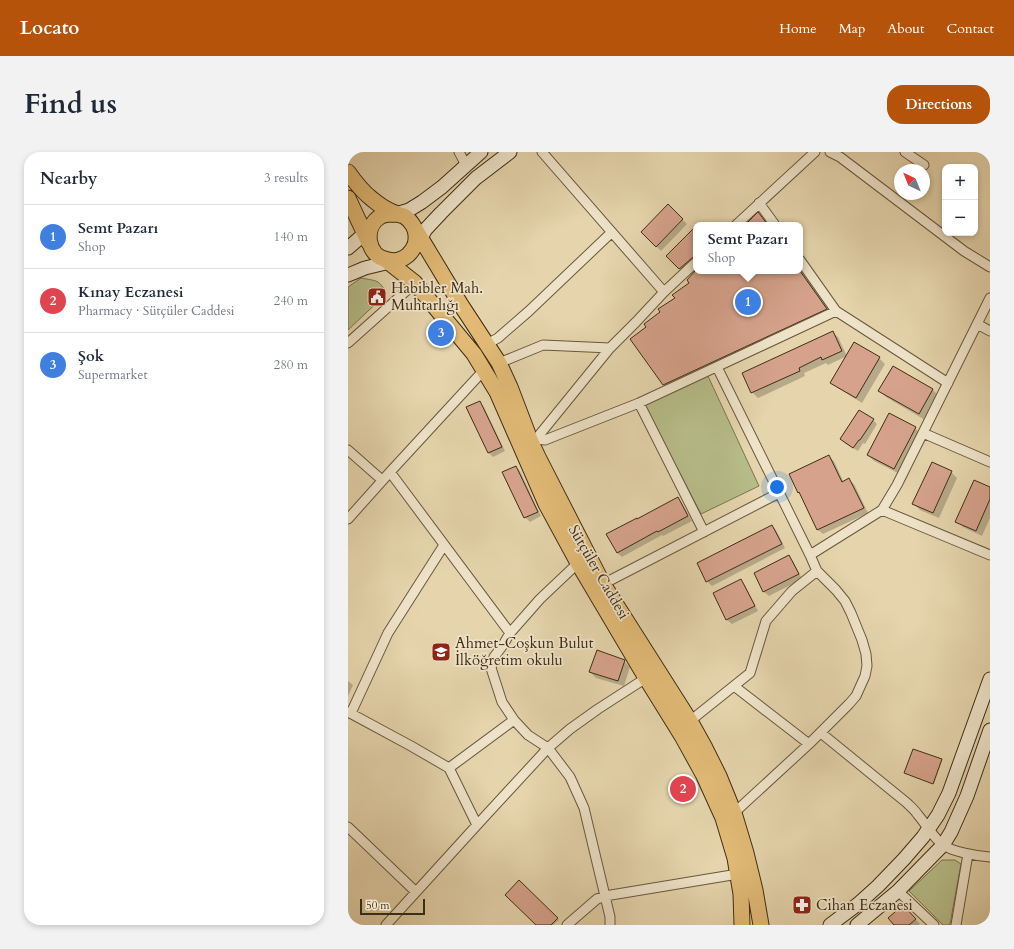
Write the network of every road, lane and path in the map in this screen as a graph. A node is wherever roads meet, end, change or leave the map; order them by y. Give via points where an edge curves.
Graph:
1 (459, 152) edge
2 (481, 152) edge
3 (510, 152) edge
4 (542, 152) edge
5 (815, 152) edge
6 (830, 152) edge
7 (905, 152) edge
8 (923, 164) edge
9 (466, 165) junction
10 (348, 172) edge
11 (348, 198) edge
12 (759, 203) junction
13 (396, 214) junction
14 (739, 222) edge
15 (773, 222) edge
16 (612, 232) junction
17 (368, 235) junction
18 (416, 238) junction
19 (348, 248) edge
20 (390, 261) junction
21 (803, 264) edge
22 (693, 265) edge
23 (990, 267) edge
24 (348, 275) edge
25 (415, 283) junction
26 (664, 292) junction
27 (990, 298) edge
28 (836, 311) junction
29 (977, 324) junction
30 (990, 331) edge
31 (348, 343) edge
32 (487, 344) junction
33 (610, 348) junction
34 (499, 363) junction
35 (717, 367) junction
36 (484, 370) junction
37 (948, 383) junction
38 (639, 403) junction
39 (923, 433) junction
40 (533, 441) junction
41 (348, 450) edge
42 (990, 462) edge
43 (390, 472) junction
44 (382, 480) junction
45 (779, 493) junction
46 (882, 510) junction
47 (348, 519) edge
48 (704, 532) junction
49 (444, 545) junction
50 (810, 555) junction
51 (990, 555) edge
52 (578, 563) junction
53 (817, 571) junction
54 (604, 584) junction
55 (510, 633) junction
56 (646, 678) junction
57 (990, 679) edge
58 (734, 686) junction
59 (349, 713) edge
60 (514, 720) junction
61 (690, 721) junction
62 (990, 730) edge
63 (820, 733) junction
64 (809, 744) junction
65 (548, 748) junction
66 (449, 768) junction
67 (734, 813) junction
68 (476, 825) junction
69 (348, 827) edge
70 (928, 829) junction
71 (943, 845) junction
72 (968, 854) junction
73 (990, 857) edge
74 (738, 874) junction
75 (898, 890) junction
76 (416, 892) junction
77 (605, 896) junction
78 (388, 924) edge
79 (567, 925) edge
80 (610, 925) edge
81 (742, 925) edge
82 (761, 925) edge
83 (830, 925) edge
84 (857, 925) edge
85 (934, 925) edge
86 (956, 925) edge

1 - 9 street
2 - 9 main road
3 - 18 main road via 471,183
4 - 16 street
5 - 12 street
6 - 23 street via 964,251
7 - 8 street
9 - 13 main road via 422,202
10 - 13 main road via 372,199
11 - 17 main road
12 - 14 street
12 - 15 street
13 - 17 main road via 381,216 375,221
13 - 18 main road via 410,220
16 - 26 street
16 - 32 street via 529,311 498,338
17 - 19 main road
17 - 20 main road via 373,251 379,257
18 - 20 main road via 409,255
18 - 32 main road, Sütçüler Caddesi
20 - 24 main road
20 - 25 main road, Sütçüler Caddesi
21 - 28 street
22 - 26 street
25 - 31 street
25 - 36 main road, Sütçüler Caddesi via 474,354
26 - 33 street
27 - 29 street
28 - 35 street
28 - 37 street
29 - 30 street
29 - 37 street
32 - 34 main road, Sütçüler Caddesi
33 - 34 street via 543,345
33 - 40 street
34 - 40 main road, Sütçüler Caddesi
35 - 38 street
35 - 45 street
36 - 43 street
36 - 52 main road, Sütçüler Caddesi via 497,392 546,504
37 - 39 street
38 - 40 street via 545,440
38 - 48 street
39 - 42 street
39 - 46 street
40 - 54 main road, Sütçüler Caddesi via 557,497
41 - 44 street
43 - 44 street
43 - 49 street
44 - 47 street
45 - 48 street
45 - 50 street
46 - 50 street
46 - 51 street
48 - 54 street
49 - 55 street
49 - 59 street via 388,633
50 - 53 street
52 - 55 street via 540,599
52 - 56 main road, Sütçüler Caddesi
53 - 58 street via 792,591 766,621 750,673
53 - 63 street via 845,601 862,640 867,666 856,696
54 - 61 main road, Sütçüler Caddesi
55 - 60 street via 494,656 491,668 502,702
56 - 65 street via 598,708
56 - 74 main road, Sütçüler Caddesi via 703,774 723,818
57 - 70 main road via 949,793
58 - 61 street
58 - 64 street
59 - 66 street
60 - 65 street via 528,736
60 - 66 street
61 - 67 main road, Sütçüler Caddesi via 706,748
62 - 71 main road via 967,796
63 - 64 street
63 - 70 street via 907,803
64 - 67 street
65 - 68 street
65 - 77 street via 570,777 584,808
66 - 68 street
67 - 82 main road, Sütçüler Caddesi via 755,890
68 - 76 street
69 - 76 street
70 - 71 street
70 - 83 main road via 909,854 878,886
71 - 72 street
71 - 75 main road
72 - 73 street
72 - 86 street
74 - 77 street
74 - 81 main road, Sütçüler Caddesi
75 - 84 main road
75 - 85 street
76 - 78 street
77 - 79 street via 597,899
77 - 80 street

